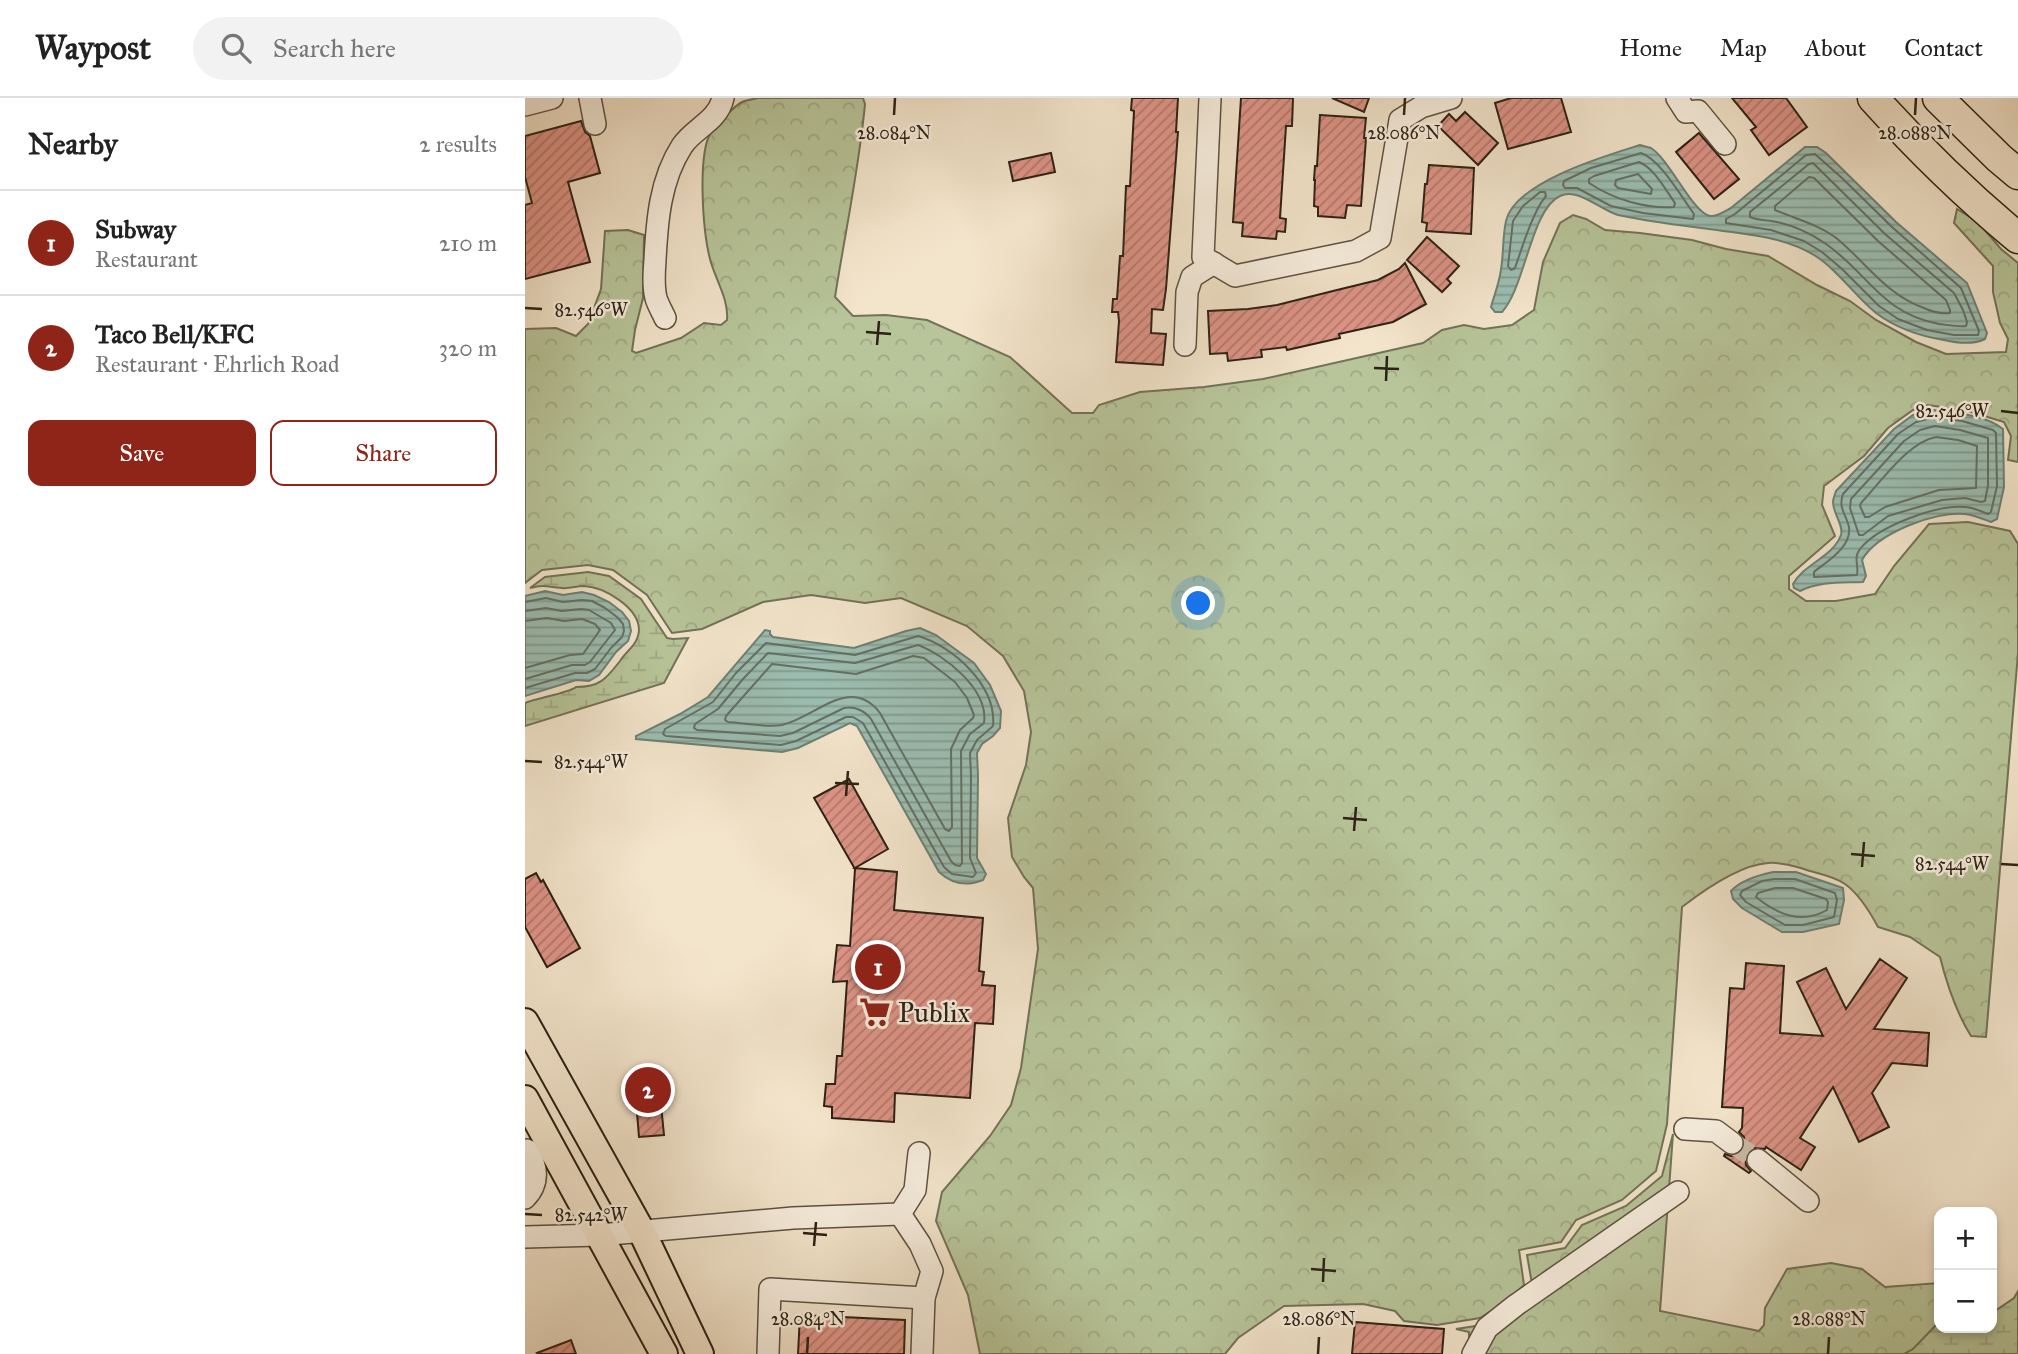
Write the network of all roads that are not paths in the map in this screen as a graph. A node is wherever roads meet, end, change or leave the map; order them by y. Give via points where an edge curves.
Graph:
1 (552, 98) edge
2 (590, 98) edge
3 (723, 98) edge
4 (1210, 98) edge
5 (1451, 98) edge
6 (1677, 98) edge
7 (1873, 98) edge
8 (1895, 98) edge
9 (1938, 98) edge
10 (1962, 98) edge
11 (525, 105) edge
12 (595, 124) dead end
13 (1725, 144) dead end
14 (2018, 151) edge
15 (2018, 174) edge
16 (2018, 216) edge
17 (2018, 237) edge
18 (1214, 264) junction
19 (665, 318) dead end
20 (1185, 345) dead end
21 (525, 1022) edge
22 (525, 1099) edge
23 (1685, 1129) dead end
24 (1733, 1143) tunnel mouth
25 (526, 1150) edge
26 (919, 1153) dead end
27 (1758, 1160) tunnel mouth
28 (1678, 1192) dead end
29 (525, 1198) edge
30 (1808, 1201) dead end
31 (900, 1213) junction
32 (642, 1232) junction
33 (599, 1235) junction
34 (525, 1237) edge
35 (925, 1298) junction
36 (664, 1354) edge
37 (699, 1354) edge
38 (768, 1354) edge
39 (922, 1354) edge
40 (1473, 1354) edge

1 - 11 street
2 - 12 street
3 - 19 street via 716,114 683,145 662,194 654,282
4 - 18 street via 1203,257
5 - 18 street via 1421,107 1400,120 1380,237 1356,251 1235,276
6 - 13 street via 1686,112 1698,111
7 - 17 highway via 1905,134
8 - 16 highway
9 - 15 highway
10 - 14 highway
18 - 20 street via 1192,277
21 - 32 main road
22 - 33 main road
23 - 24 street via 1716,1131
25 - 29 street via 535,1163 536,1180
26 - 31 street via 915,1190
27 - 30 street
28 - 40 street via 1516,1305 1487,1328
31 - 32 street
31 - 35 street via 932,1271
32 - 33 street
32 - 37 main road
33 - 34 street
33 - 36 main road
35 - 38 street via 770,1289
35 - 39 street

